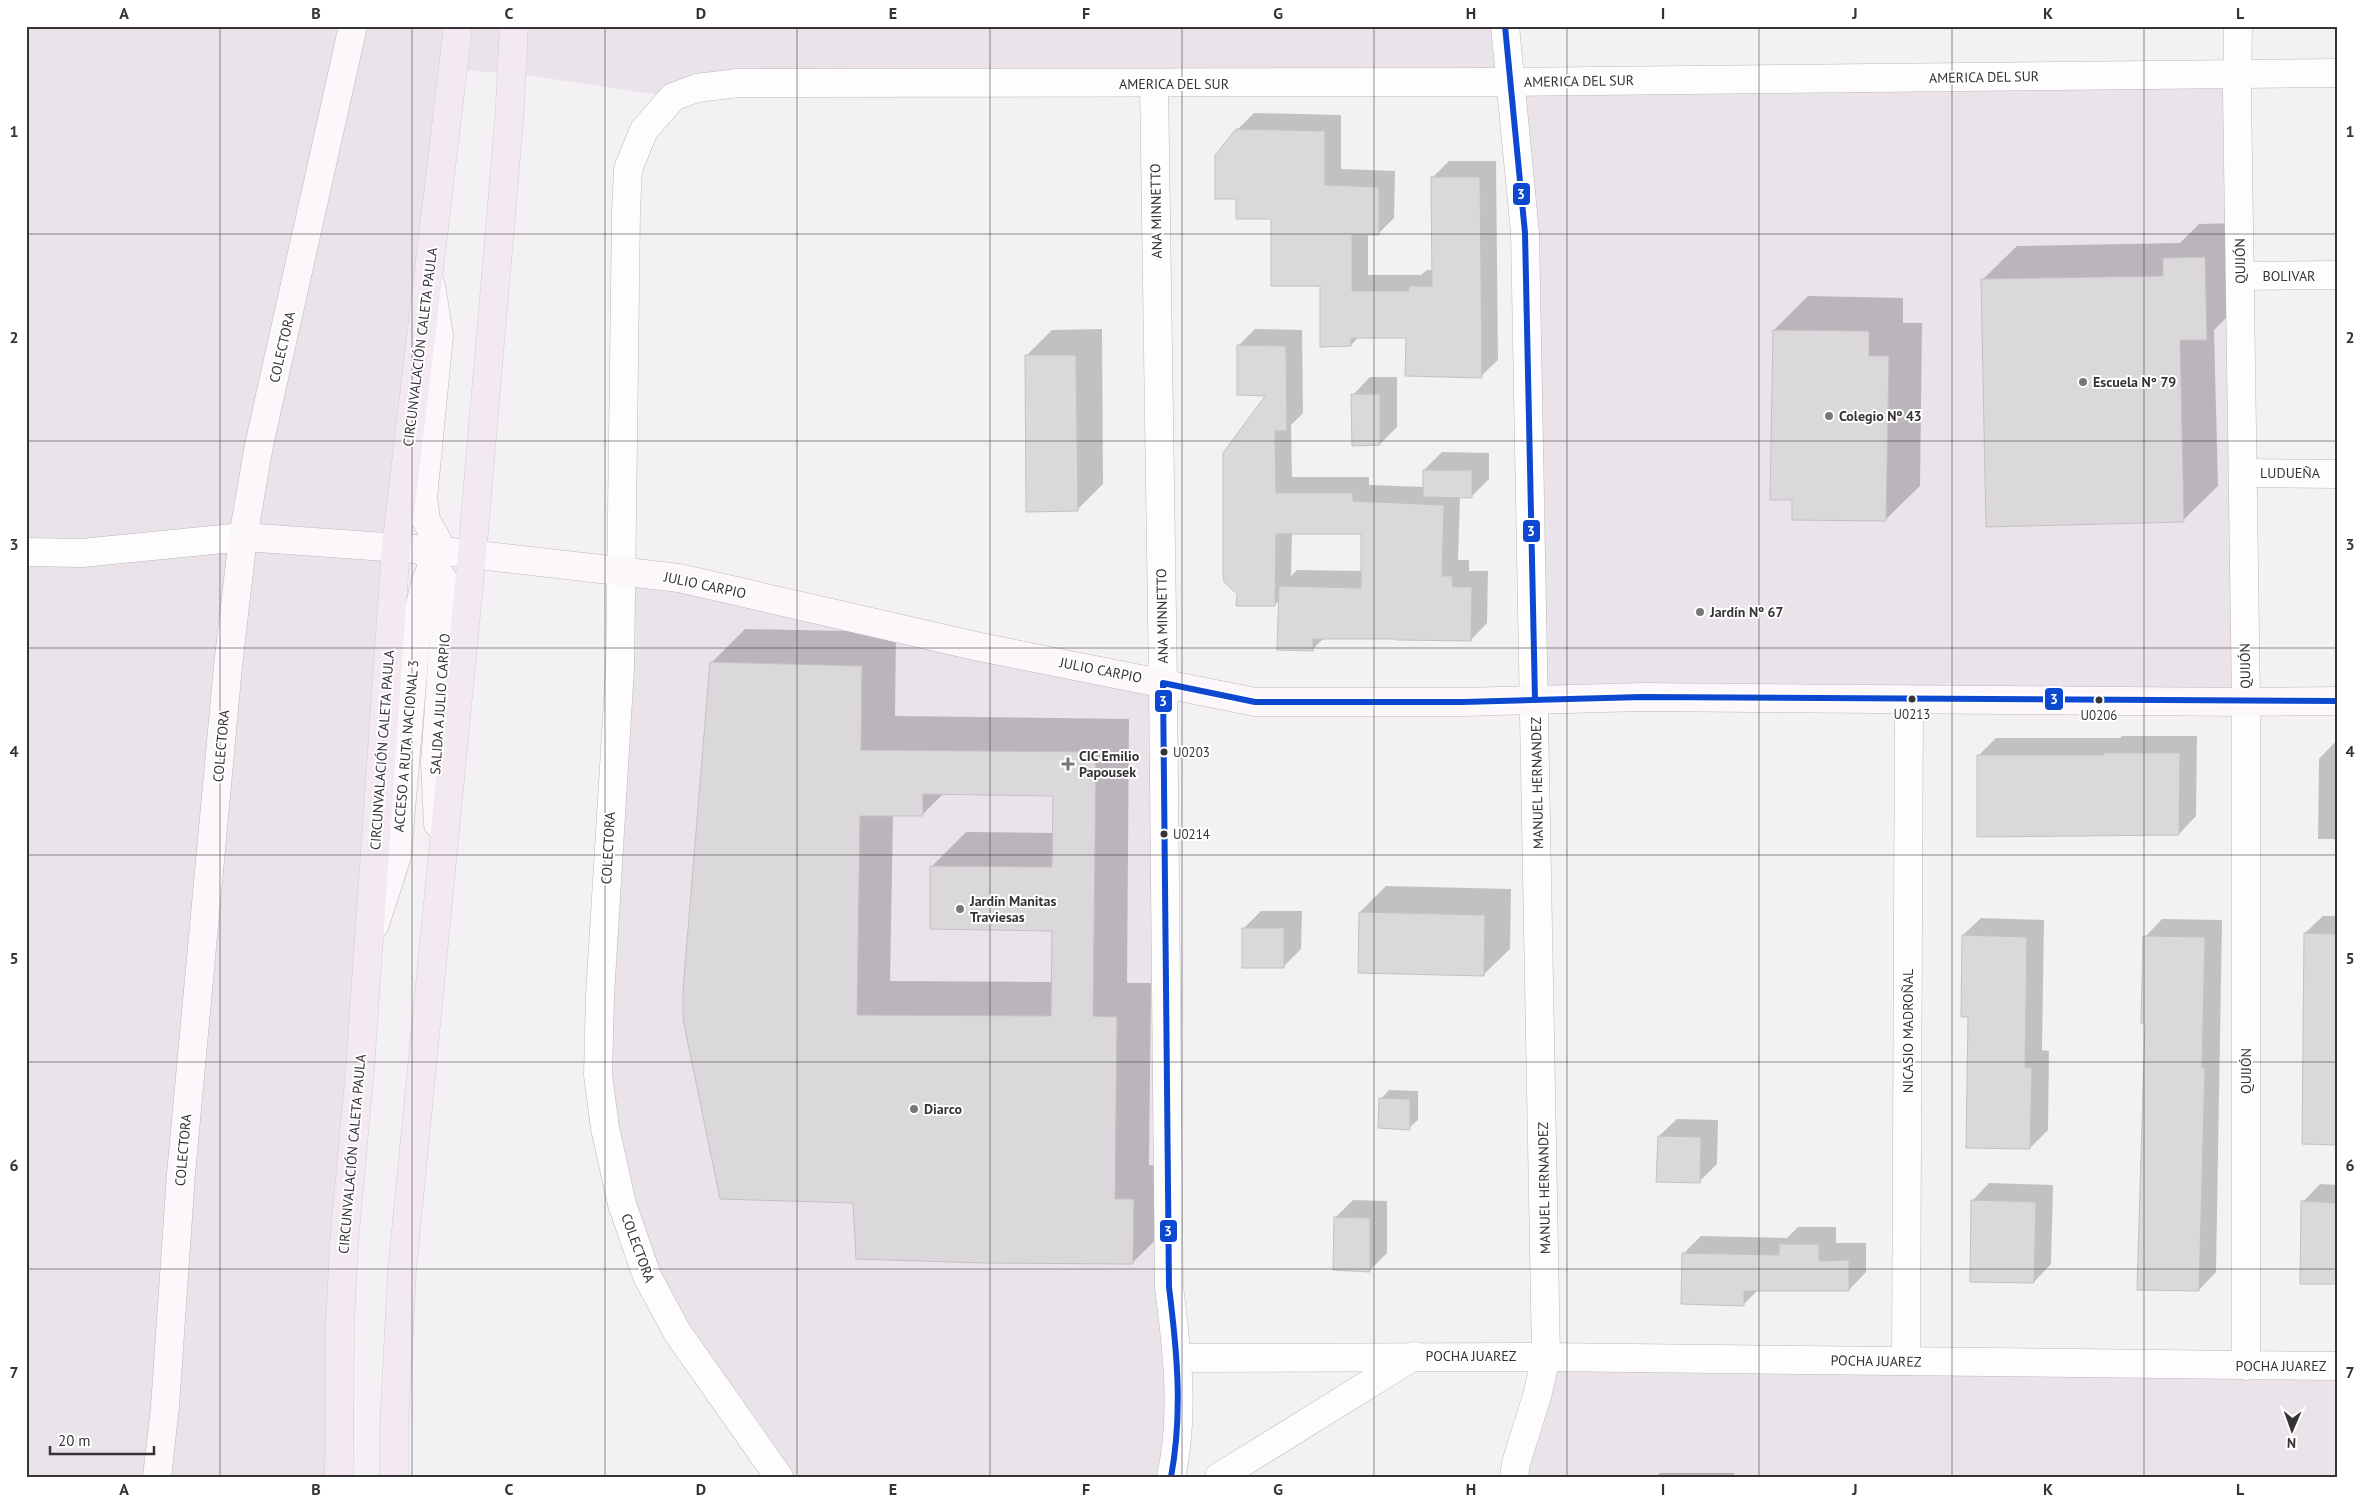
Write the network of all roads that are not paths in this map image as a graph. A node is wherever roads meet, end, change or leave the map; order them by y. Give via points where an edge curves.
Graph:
1 (353, 26) edge
2 (458, 26) edge
3 (514, 26) edge
4 (1506, 26) edge
5 (2238, 26) edge
6 (2338, 73) edge
7 (2237, 74) junction
8 (1512, 82) junction
9 (1154, 84) junction
10 (673, 97) joint
11 (429, 271) junction
12 (2338, 275) edge
13 (2240, 276) junction
14 (2243, 473) junction
15 (2338, 474) edge
16 (243, 537) junction
17 (26, 552) edge
18 (424, 552) junction
19 (472, 554) junction
20 (620, 571) junction
21 (1163, 683) junction
22 (1535, 700) junction
23 (1909, 700) junction
24 (2338, 701) edge
25 (2246, 702) junction
26 (442, 865) junction
27 (368, 943) junction
28 (1414, 1356) junction
29 (1546, 1357) junction
30 (1178, 1358) junction
31 (1906, 1361) junction
32 (2246, 1366) junction
33 (2338, 1366) edge
34 (157, 1477) edge
35 (338, 1477) edge
36 (394, 1477) edge
37 (779, 1477) edge
38 (1171, 1477) edge
39 (1218, 1477) edge
40 (1514, 1477) edge

1 - 16 street, COLECTORA via 259,444
2 - 11 highway, CIRCUNVALACIÓN CALETA PAULA
3 - 19 highway via 509,122
4 - 8 street, MANUEL HERNANDEZ
5 - 7 street, QUIJÓN
6 - 7 street, AMERICA DEL SUR
7 - 8 street, AMERICA DEL SUR
7 - 13 street, QUIJÓN
8 - 9 street, AMERICA DEL SUR
8 - 22 street, MANUEL HERNANDEZ via 1525,233
9 - 10 street, AMERICA DEL SUR via 738,83 698,88
9 - 21 street, ANA MINNETTO
10 - 20 street, COLECTORA via 644,130 628,169
11 - 18 highway, CIRCUNVALACIÓN CALETA PAULA
11 - 18 street, SALIDA A JULIO CARPIO via 439,336 423,498 426,520
12 - 13 street, BOLIVAR
13 - 14 street, QUIJÓN
14 - 15 street, LUDUEÑA
14 - 25 street, QUIJÓN
16 - 17 street via 82,553
16 - 18 street, JULIO CARPIO
16 - 34 street, COLECTORA via 181,1174
18 - 19 street, JULIO CARPIO
18 - 26 street, SALIDA A JULIO CARPIO via 445,582 435,762
18 - 27 highway, CIRCUNVALACIÓN CALETA PAULA
18 - 27 street, ACCESO A RUTA NACIONAL 3 via 424,584 418,615 397,856
19 - 20 street, JULIO CARPIO
19 - 26 highway
20 - 21 street, JULIO CARPIO via 679,578 980,647
20 - 37 street, COLECTORA via 620,668 600,996 598,1074 605,1128 622,1204 647,1276 677,1332
21 - 22 street, JULIO CARPIO via 1255,702
21 - 30 street, ANA MINNETTO via 1169,1287
22 - 23 street, JULIO CARPIO via 1642,697
22 - 29 street, MANUEL HERNANDEZ
23 - 25 street, JULIO CARPIO
23 - 31 street, NICASIO MADROÑAL
24 - 25 street, JULIO CARPIO
25 - 32 street, QUIJÓN
26 - 36 highway via 402,1271
27 - 35 highway, CIRCUNVALACIÓN CALETA PAULA via 340,1323
28 - 29 street, POCHA JUAREZ
28 - 30 street, POCHA JUAREZ
28 - 39 street, POCHA JUAREZ
29 - 31 street, POCHA JUAREZ
29 - 40 street, MANUEL HERNANDEZ
30 - 38 street, ANA MINNETTO via 1177,1449
31 - 32 street, POCHA JUAREZ
32 - 33 street, POCHA JUAREZ

